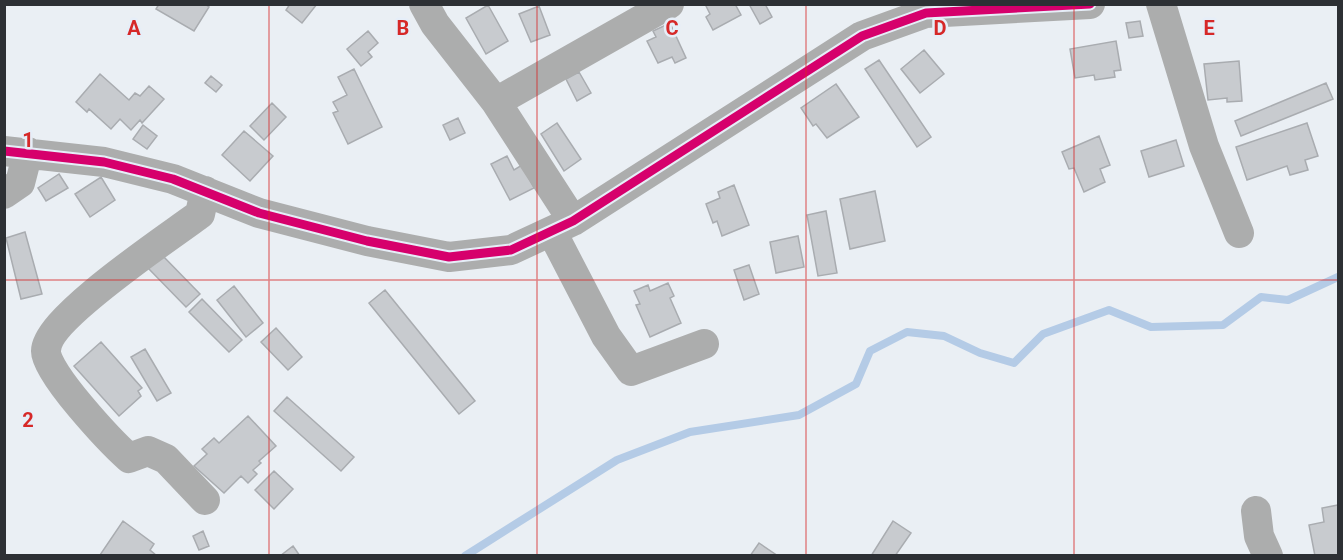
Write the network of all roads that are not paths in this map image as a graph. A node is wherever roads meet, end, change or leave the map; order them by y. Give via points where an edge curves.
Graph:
1 (424, 4) edge
2 (669, 4) edge
3 (1090, 4) edge
4 (1161, 4) edge
5 (941, 9) edge
6 (496, 102) junction
7 (16, 151) edge
8 (205, 191) junction
9 (4, 194) edge
10 (563, 226) junction
11 (1239, 233) dead end
12 (704, 344) dead end
13 (206, 500) dead end
14 (1256, 511) dead end
15 (1268, 555) edge

1 - 6 street
2 - 6 street
3 - 5 street
4 - 11 street via 1204,146
5 - 10 street via 862,36
6 - 10 street
7 - 8 street via 104,162
7 - 9 street via 20,183
8 - 10 street via 259,213 367,242 449,257 511,250
8 - 13 street via 200,214 58,324 47,339 45,354 106,438 129,458 148,451 166,459
10 - 12 street via 606,336 631,371
14 - 15 street via 1259,536

